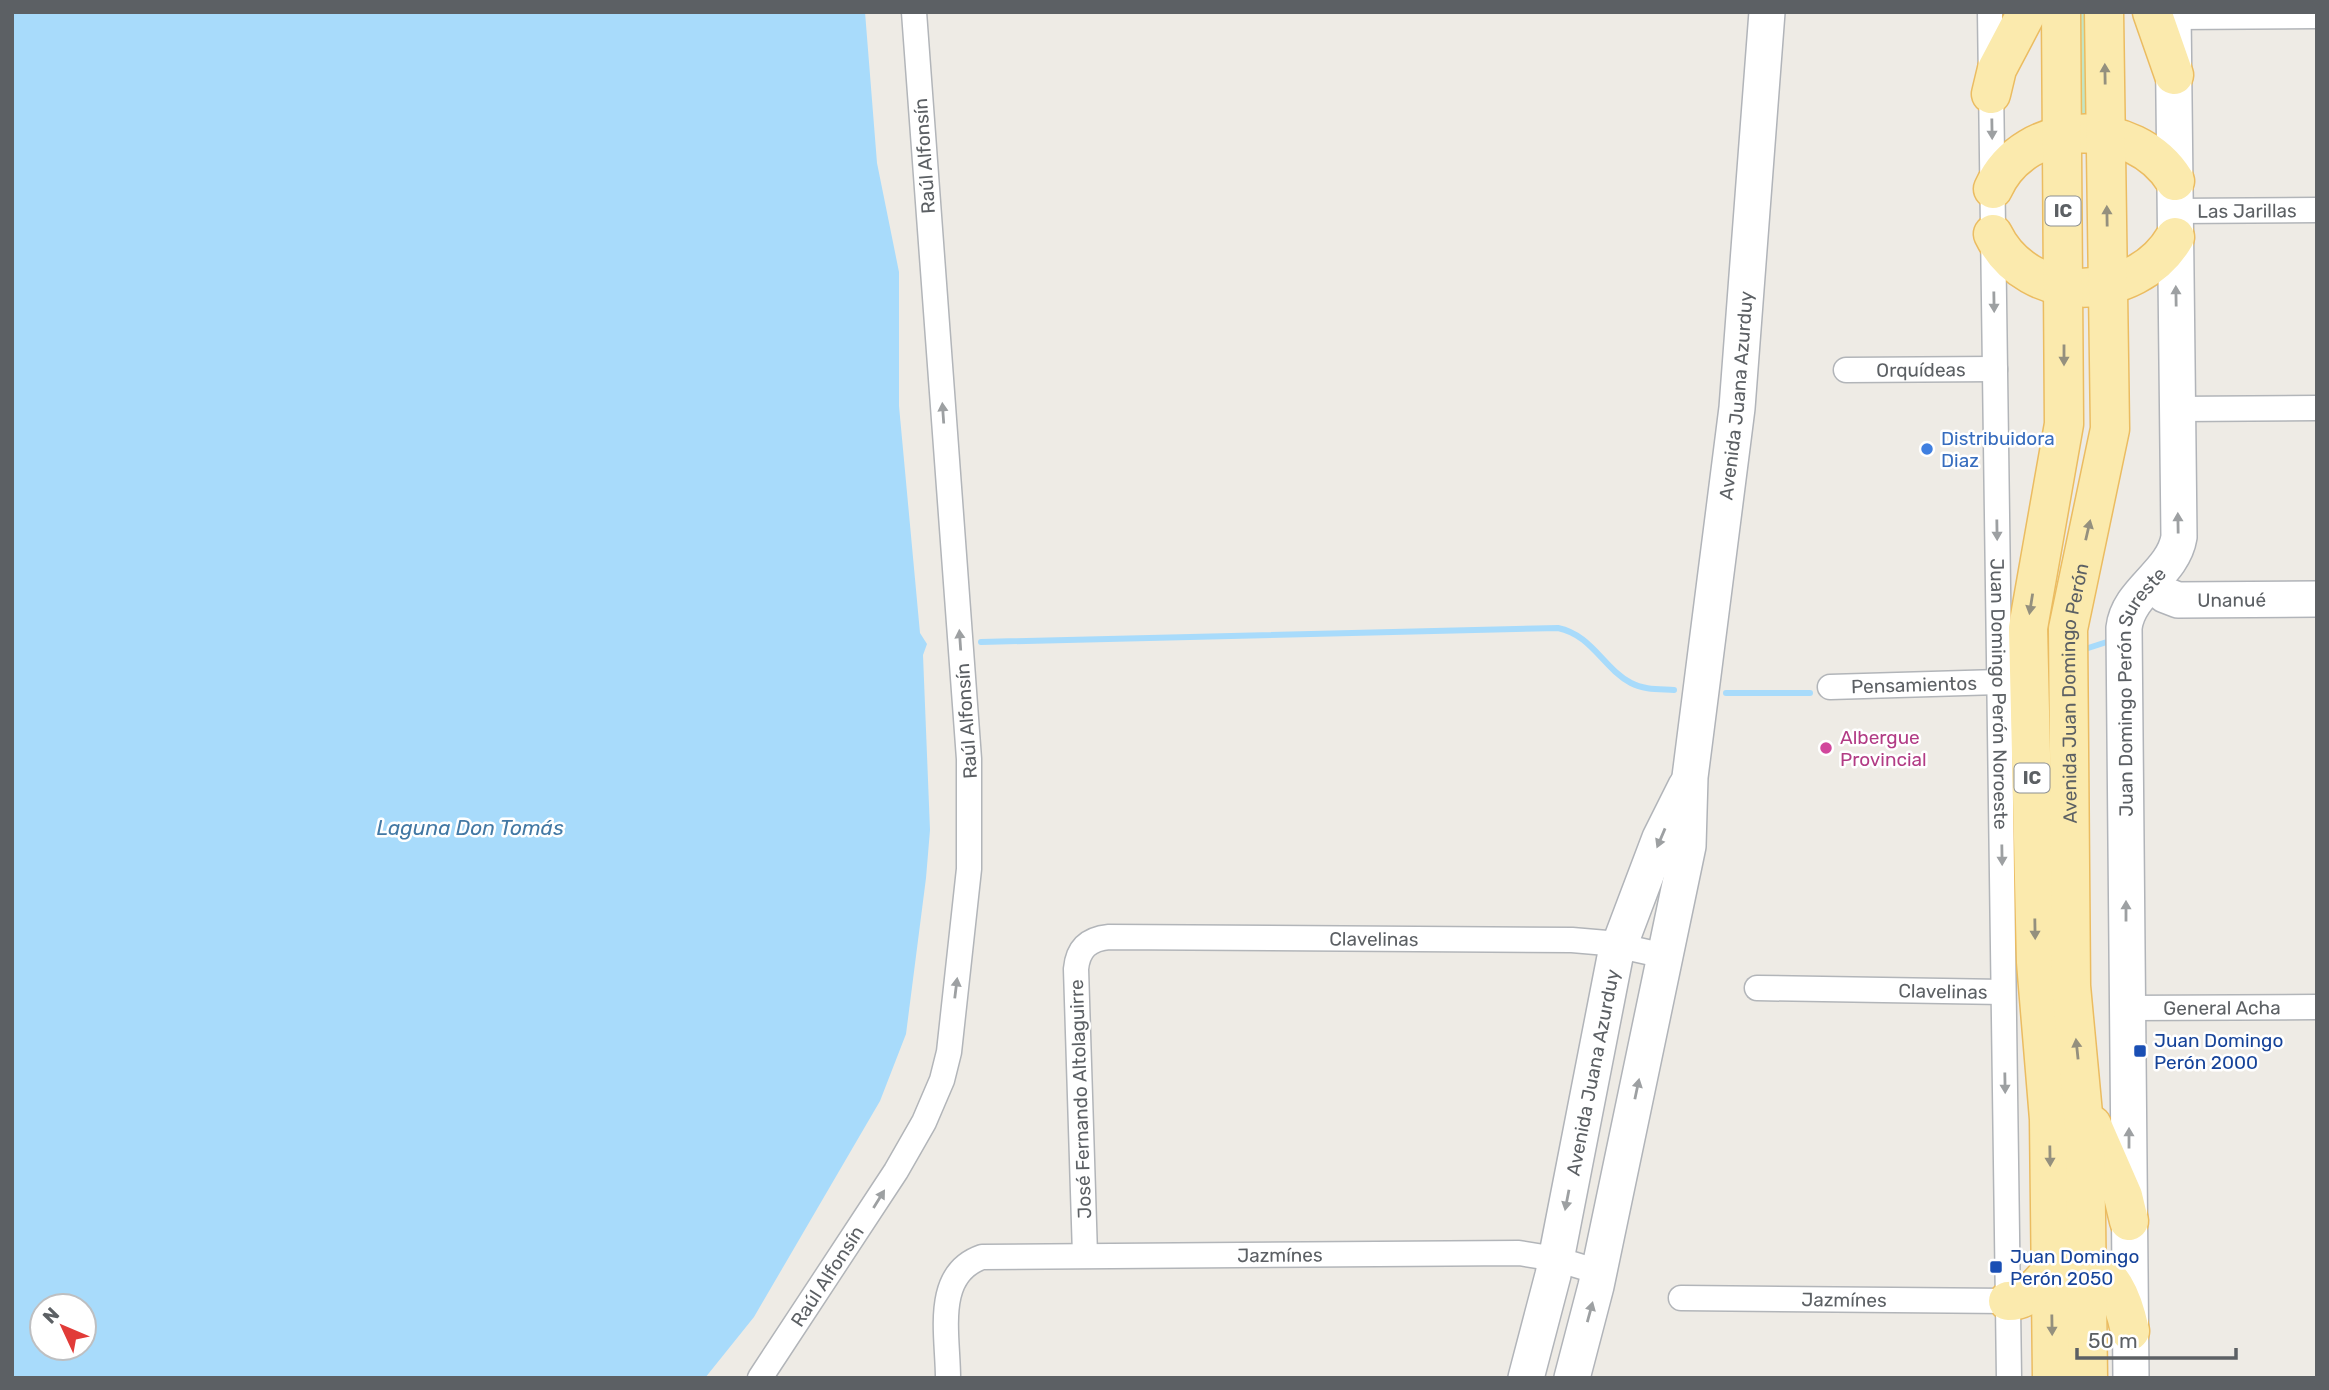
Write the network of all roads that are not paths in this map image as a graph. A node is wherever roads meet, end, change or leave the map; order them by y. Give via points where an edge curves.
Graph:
1 (914, 12) edge
2 (1768, 12) edge
3 (1990, 12) edge
4 (2027, 12) edge
5 (2061, 12) edge
6 (2104, 12) edge
7 (2166, 14) edge
8 (2317, 16) edge
9 (2174, 75) joint
10 (1992, 94) junction
11 (2062, 135) junction
12 (2106, 136) junction
13 (1993, 189) junction
14 (2175, 210) junction
15 (2317, 210) edge
16 (1993, 234) junction
17 (2109, 284) junction
18 (2063, 286) junction
19 (1995, 369) junction
20 (1846, 370) dead end
21 (2317, 408) edge
22 (2177, 410) junction
23 (2151, 583) junction
24 (2317, 599) edge
25 (1999, 682) junction
26 (1830, 687) dead end
27 (1690, 777) junction
28 (1085, 946) joint
29 (1619, 946) junction
30 (1665, 956) junction
31 (1757, 988) dead end
32 (2004, 992) junction
33 (2127, 1007) junction
34 (2317, 1007) edge
35 (2083, 1104) junction
36 (2129, 1221) junction
37 (1085, 1255) junction
38 (1556, 1259) junction
39 (2069, 1269) junction
40 (1599, 1272) junction
41 (1681, 1298) dead end
42 (2008, 1301) junction
43 (2130, 1331) junction
44 (760, 1378) edge
45 (948, 1378) edge
46 (1526, 1378) edge
47 (1572, 1378) edge
48 (2009, 1378) edge
49 (2052, 1378) edge
50 (2088, 1378) edge
51 (2130, 1378) edge

44 -> 1 street, Raúl Alfonsín via 864,1223 931,1108 949,1052 968,888 969,759
2 - 27 street, Avenida Juana Azurduy via 1736,418
3 - 10 street, Juan Domingo Perón Noroeste
4 - 10 main road via 1997,69
5 - 11 main road, Avenida Juan Domingo Perón / IC
12 -> 6 main road, Avenida Juan Domingo Perón / IC
7 - 8 street
7 - 9 main road
9 - 14 street, Juan Domingo Perón Sureste
10 -> 13 street, Juan Domingo Perón Noroeste
11 - 12 main road
11 - 13 main road via 2040,141 2020,154
11 - 18 main road, Avenida Juan Domingo Perón / IC
12 - 14 main road via 2146,150 2162,164
17 -> 12 main road, Avenida Juan Domingo Perón / IC
13 - 16 street, Juan Domingo Perón Noroeste
14 - 15 street, Las Jarillas
14 - 17 main road via 2153,265
22 -> 14 street, Juan Domingo Perón Sureste
16 - 18 main road via 2027,274
16 -> 19 street, Juan Domingo Perón Noroeste
17 - 18 main road
35 -> 17 main road, Avenida Juan Domingo Perón / IC via 2071,986 2068,629 2110,429
18 -> 39 main road, Avenida Juan Domingo Perón / IC via 2064,424 2028,628 2036,961 2049,1119
19 - 20 street, Orquídeas
19 -> 25 street, Juan Domingo Perón Noroeste
21 - 22 street
23 -> 22 street, Juan Domingo Perón Sureste via 2171,559 2178,541
23 - 24 street, Unanué via 2178,600
33 -> 23 street, Juan Domingo Perón Sureste via 2124,624 2131,607
25 - 26 street, Pensamientos
25 -> 32 street, Juan Domingo Perón Noroeste
27 -> 29 street, Avenida Juana Azurduy via 1660,838
27 - 30 street, Avenida Juana Azurduy via 1688,846
28 - 29 street, Clavelinas via 1109,937 1572,940
28 - 37 street, José Fernando Altolaguirre via 1076,969
29 - 30 street, Clavelinas
29 -> 38 street, Avenida Juana Azurduy
40 -> 30 street, Avenida Juana Azurduy
31 - 32 street, Clavelinas
32 -> 42 street, Juan Domingo Perón Noroeste
33 - 34 street, General Acha
36 -> 33 street, Juan Domingo Perón Sureste
35 - 36 main road via 2123,1196
35 - 39 main road, Avenida Juan Domingo Perón / IC
36 - 43 street, Juan Domingo Perón Sureste
37 - 38 street, Jazmínes via 1519,1253
37 - 45 street, Jazmínes via 990,1256 960,1267 949,1288
38 - 40 street, Jazmínes
38 - 46 street, Avenida Juana Azurduy
39 - 42 main road via 2029,1295
39 - 43 main road via 2104,1275 2117,1291
39 -> 49 main road, Avenida Juan Domingo Perón / IC
39 - 50 main road, Avenida Juan Domingo Perón / IC
47 -> 40 street, Avenida Juana Azurduy
41 - 42 street, Jazmínes
42 - 48 street, Juan Domingo Perón Noroeste
43 - 51 street, Juan Domingo Perón Sureste

